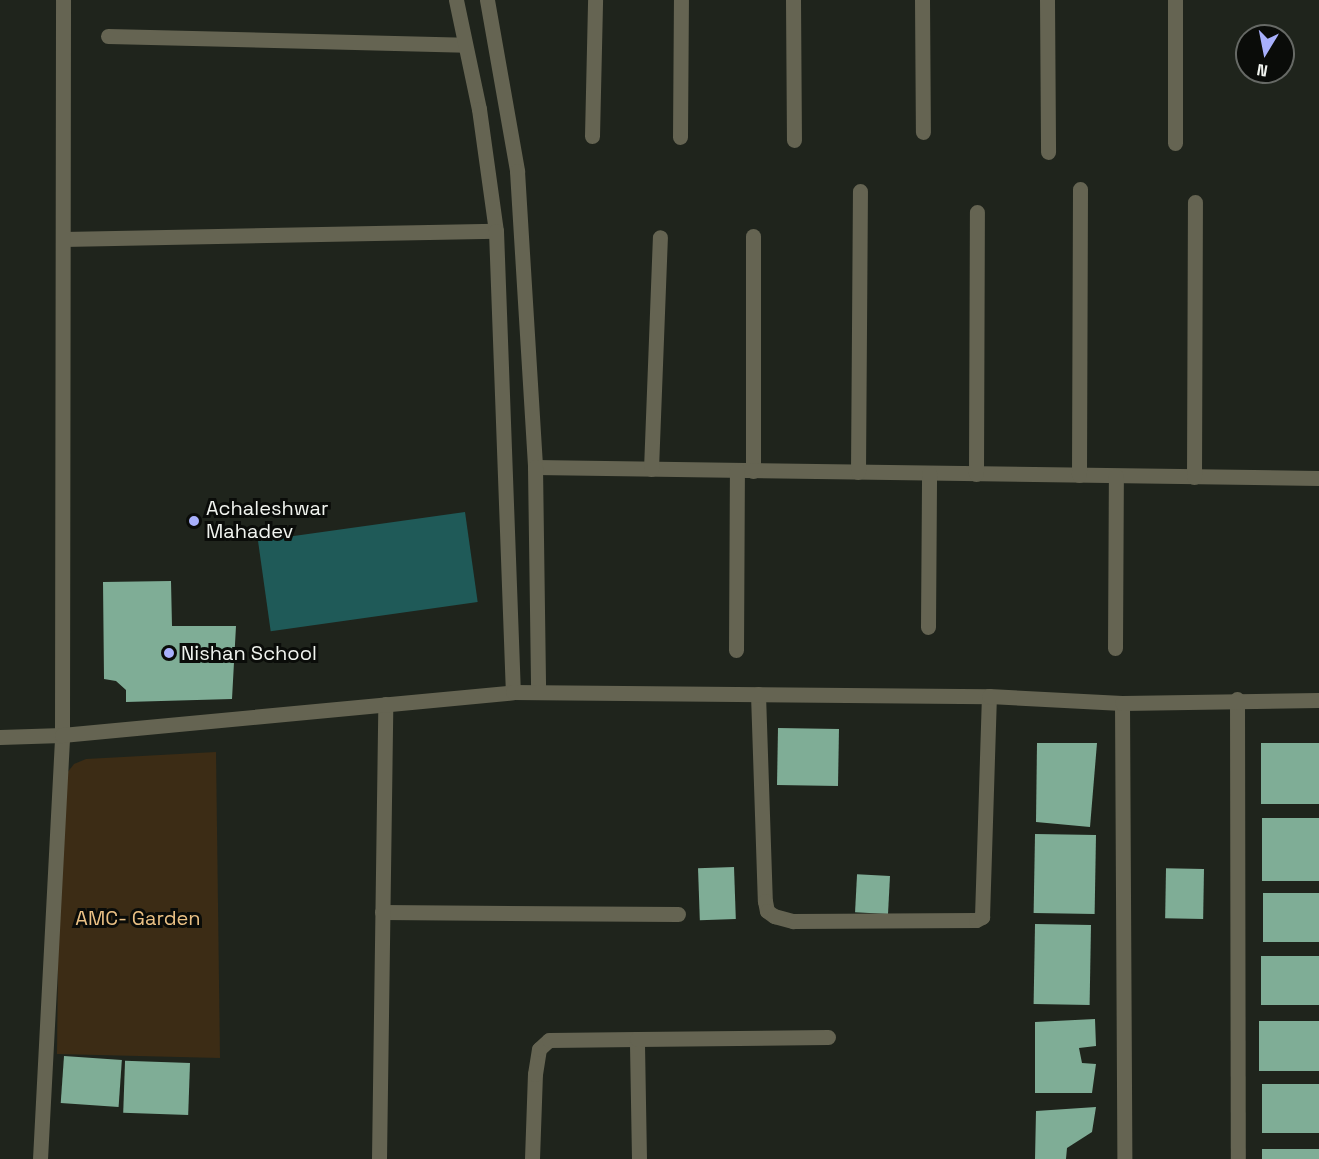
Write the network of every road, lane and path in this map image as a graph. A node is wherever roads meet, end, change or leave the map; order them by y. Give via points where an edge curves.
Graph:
1 (63, 0) edge
2 (456, 0) edge
3 (487, 0) edge
4 (595, 0) edge
5 (681, 0) edge
6 (793, 0) edge
7 (922, 0) edge
8 (1047, 0) edge
9 (1175, 0) edge
10 (108, 36) dead end
11 (465, 45) junction
12 (923, 132) dead end
13 (592, 136) dead end
14 (680, 137) dead end
15 (794, 140) dead end
16 (1175, 142) dead end
17 (1048, 152) dead end
18 (1080, 189) dead end
19 (860, 191) dead end
20 (1195, 202) dead end
21 (976, 212) dead end
22 (496, 231) junction
23 (753, 236) dead end
24 (660, 237) dead end
25 (63, 239) junction
26 (535, 468) junction
27 (651, 469) junction
28 (737, 470) junction
29 (753, 471) junction
30 (858, 472) junction
31 (928, 473) junction
32 (976, 474) junction
33 (1079, 475) junction
34 (1116, 476) junction
35 (1194, 477) junction
36 (1319, 478) edge
37 (928, 627) dead end
38 (1115, 648) dead end
39 (736, 650) dead end
40 (513, 692) junction
41 (538, 692) junction
42 (758, 694) junction
43 (989, 696) junction
44 (1237, 699) junction
45 (1319, 700) edge
46 (1122, 703) junction
47 (385, 704) junction
48 (62, 735) junction
49 (0, 737) edge
50 (382, 912) junction
51 (678, 914) dead end
52 (828, 1037) dead end
53 (637, 1039) junction
54 (40, 1159) edge
55 (378, 1159) edge
56 (532, 1159) edge
57 (639, 1159) edge
58 (1124, 1159) edge
59 (1238, 1159) edge

1 - 25 street
2 - 11 street
3 - 26 street via 517,171
4 - 13 street
5 - 14 street
6 - 15 street
7 - 12 street
8 - 17 street
9 - 16 street
10 - 11 street
11 - 22 street via 479,109
18 - 33 street
19 - 30 street
20 - 35 street
21 - 32 street
22 - 25 street
22 - 40 street
23 - 29 street
24 - 27 street
25 - 48 street
26 - 27 street
26 - 41 street
27 - 28 street
28 - 29 street
28 - 39 street
29 - 30 street
30 - 31 street
31 - 32 street
31 - 37 street
32 - 33 street
33 - 34 street
34 - 35 street
34 - 38 street
35 - 36 street
40 - 41 street
40 - 47 street
41 - 42 street
42 - 43 street
42 - 43 street via 765,901 767,911 774,916 793,921 982,917
43 - 46 street
44 - 45 street
44 - 46 street
44 - 59 street
46 - 58 street
47 - 48 street
47 - 50 street
48 - 49 street
48 - 54 street
50 - 51 street
50 - 55 street
52 - 53 street
53 - 56 street via 549,1040 539,1049
53 - 57 street

